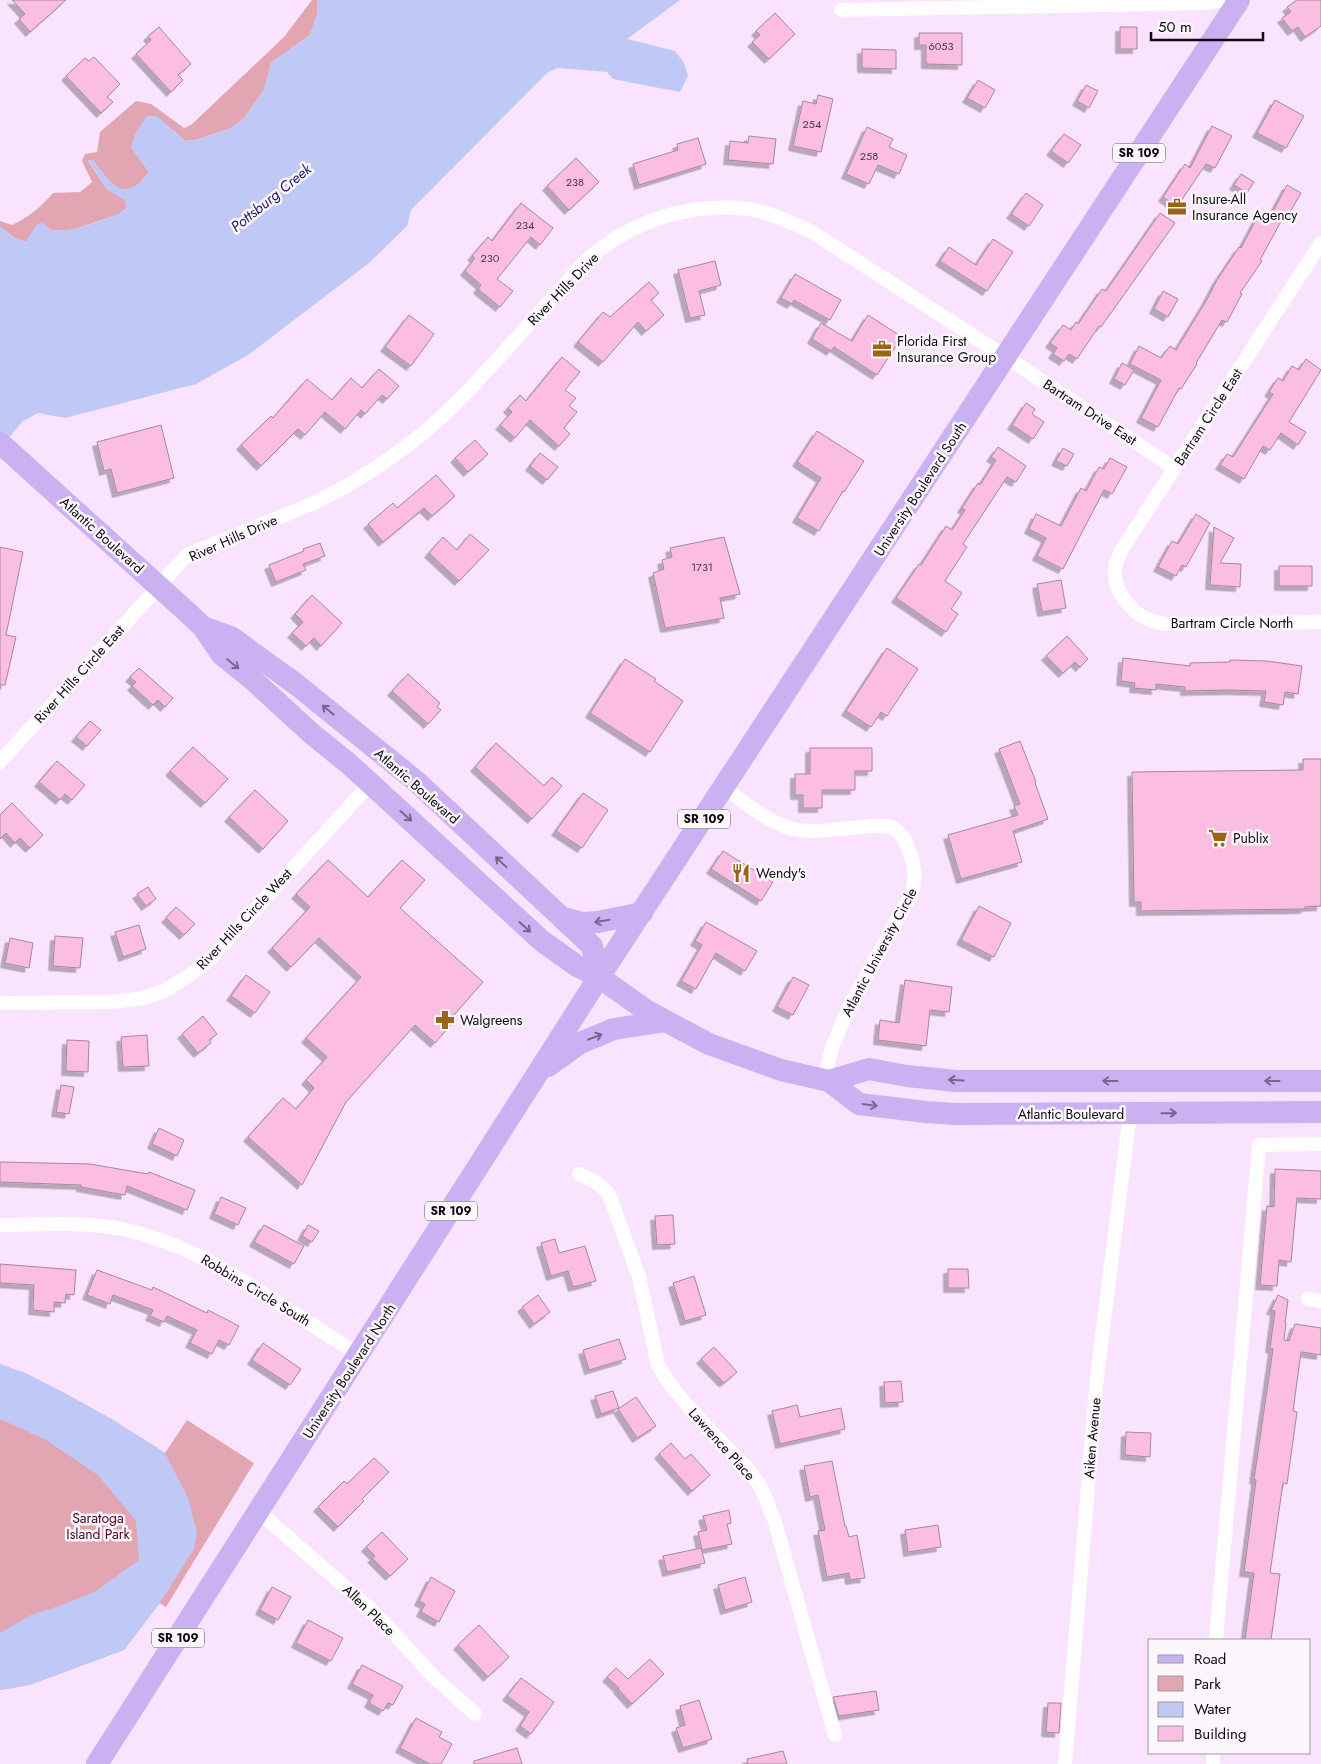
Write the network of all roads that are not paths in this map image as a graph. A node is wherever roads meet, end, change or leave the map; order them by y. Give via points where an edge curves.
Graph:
1 (1229, 0) edge
2 (1239, 0) edge
3 (841, 10) dead end
4 (1321, 243) edge
5 (1006, 356) junction
6 (6, 449) edge
7 (1174, 468) junction
8 (158, 586) junction
9 (1122, 596) joint
10 (1321, 622) edge
11 (202, 627) junction
12 (0, 762) edge
13 (370, 784) junction
14 (724, 788) junction
15 (642, 913) junction
16 (563, 918) junction
17 (599, 977) junction
18 (0, 1003) edge
19 (666, 1021) junction
20 (539, 1072) junction
21 (826, 1080) junction
22 (1321, 1081) edge
23 (1321, 1112) edge
24 (1130, 1114) junction
25 (1321, 1144) edge
26 (579, 1174) dead end
27 (0, 1225) edge
28 (359, 1354) junction
29 (258, 1511) junction
30 (1216, 1639) edge
31 (475, 1714) dead end
32 (836, 1736) dead end
33 (97, 1764) edge
34 (1065, 1764) edge

1 - 3 street
2 - 5 main road, University Boulevard South / SR 109
4 - 7 street, Bartram Circle East
5 - 7 street, Bartram Drive East
5 - 8 street, River Hills Drive via 812,232 785,219 749,209 714,207 678,212 646,222 610,242 584,263 453,406 370,472 314,504 187,555
5 - 14 main road, University Boulevard South / SR 109
6 - 8 main road, Atlantic Boulevard
7 - 9 street, Bartram Circle East via 1122,549 1115,567 1115,582
8 - 11 main road, Atlantic Boulevard
8 - 12 street, River Hills Circle East
9 - 10 street, Bartram Circle North via 1138,613 1166,624
11 -> 13 main road, Atlantic Boulevard via 222,655
16 -> 11 main road, Atlantic Boulevard via 417,782 297,685 231,637
13 -> 17 main road, Atlantic Boulevard via 542,941
13 - 18 street, River Hills Circle West via 208,961 187,978 143,998 113,1002
14 - 15 main road, University Boulevard South / SR 109
14 - 21 street, Atlantic University Circle via 762,814 792,829 808,831 879,826 892,828 907,844 915,868 916,881 912,893 848,1009 832,1048
15 -> 16 main road via 598,922 582,923
15 - 17 main road, University Boulevard South / SR 109
16 - 17 main road, Atlantic Boulevard via 592,946
17 - 19 main road, Atlantic Boulevard
17 - 20 main road, University Boulevard North / SR 109
20 -> 19 main road via 580,1043 614,1029
19 - 21 main road, Atlantic Boulevard via 709,1044 781,1070
20 - 28 main road, University Boulevard North / SR 109
22 -> 21 main road, Atlantic Boulevard via 956,1081 869,1069
21 -> 24 main road, Atlantic Boulevard via 859,1104 926,1112
24 -> 23 main road, Atlantic Boulevard
24 - 34 street, Aiken Avenue via 1097,1377
25 - 30 street via 1259,1145
26 - 32 street, Lawrence Place via 596,1182 609,1194 639,1277 658,1365 690,1409 747,1468 760,1487 775,1522
27 - 28 street, Robbins Circle South via 81,1224 120,1229 190,1250
28 - 29 main road, University Boulevard North / SR 109
29 - 31 street, Allen Place via 377,1615 432,1675
29 - 33 main road, University Boulevard North / SR 109

